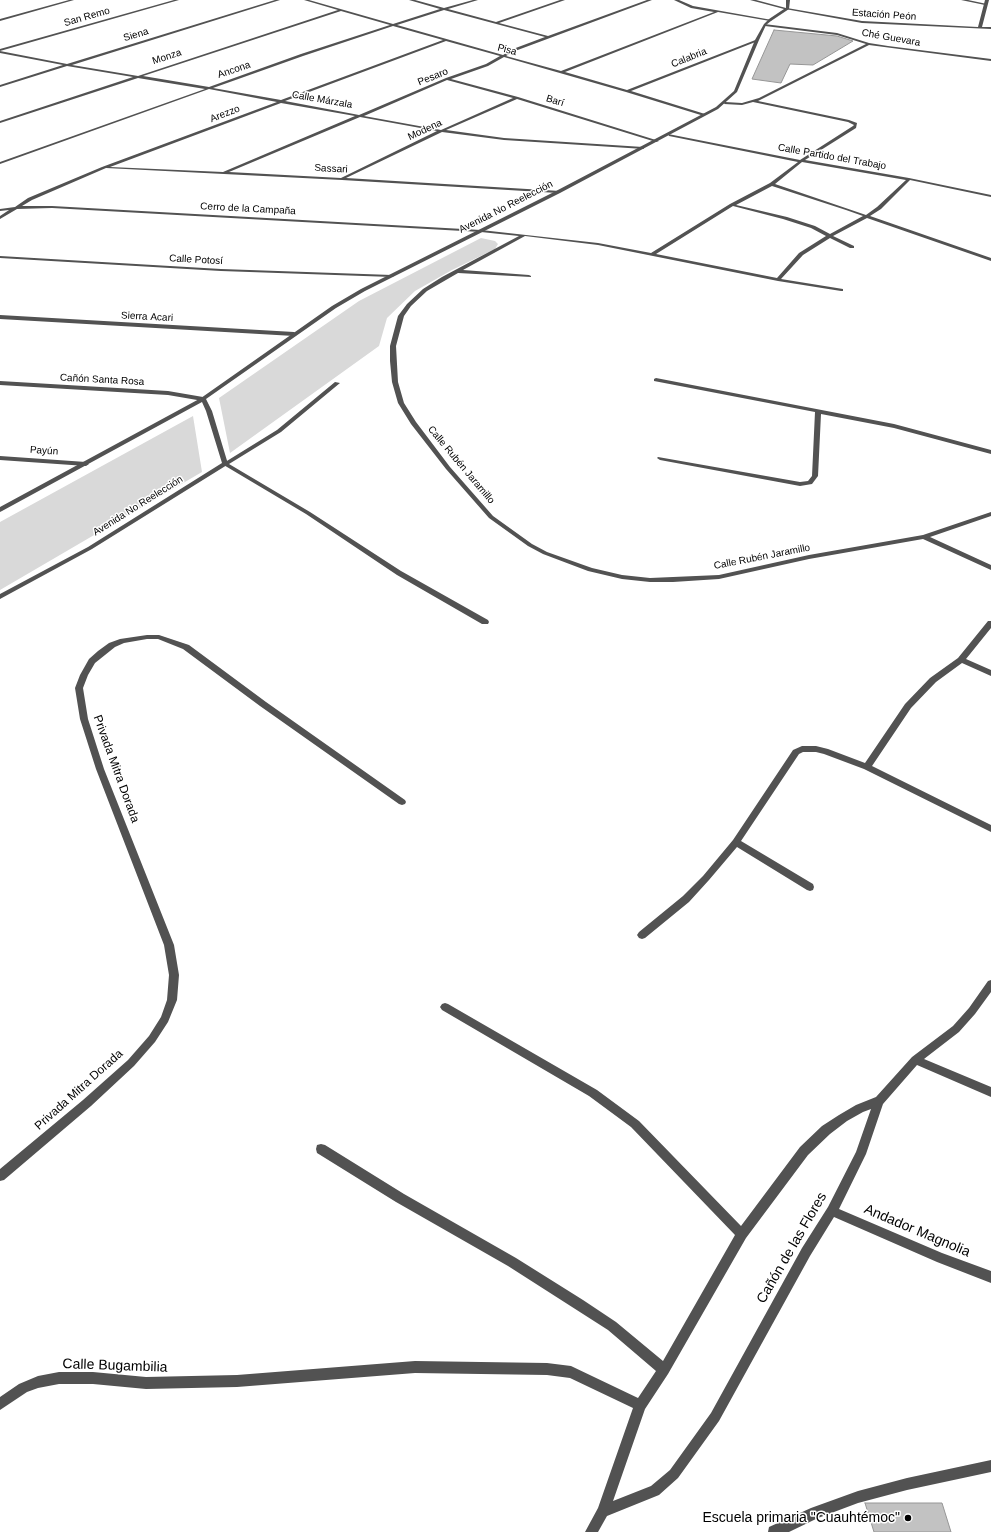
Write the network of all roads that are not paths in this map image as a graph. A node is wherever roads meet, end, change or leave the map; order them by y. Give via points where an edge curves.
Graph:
1 (72, 0) edge
2 (178, 0) edge
3 (278, 0) edge
4 (306, 0) edge
5 (411, 0) edge
6 (476, 0) edge
7 (563, 0) edge
8 (634, 0) edge
9 (650, 0) edge
10 (676, 0) edge
11 (752, 0) edge
12 (788, 0) edge
13 (963, 0) edge
14 (987, 0) edge
15 (643, 2) junction
16 (985, 4) junction
17 (445, 9) junction
18 (788, 9) junction
19 (341, 10) junction
20 (718, 11) junction
21 (0, 20) edge
22 (770, 20) junction
23 (495, 23) junction
24 (765, 25) junction
25 (392, 26) junction
26 (980, 27) junction
27 (991, 28) edge
28 (547, 37) junction
29 (445, 40) junction
30 (756, 40) junction
31 (869, 44) junction
32 (0, 51) edge
33 (502, 57) junction
34 (991, 60) edge
35 (66, 65) junction
36 (562, 72) junction
37 (138, 76) junction
38 (447, 79) junction
39 (0, 86) edge
40 (208, 88) junction
41 (628, 91) junction
42 (517, 98) junction
43 (282, 101) junction
44 (754, 101) junction
45 (725, 103) junction
46 (704, 115) junction
47 (361, 116) junction
48 (0, 122) edge
49 (441, 131) junction
50 (669, 135) junction
51 (657, 140) junction
52 (642, 148) junction
53 (801, 161) junction
54 (0, 164) edge
55 (103, 168) junction
56 (224, 173) junction
57 (342, 179) junction
58 (909, 179) junction
59 (772, 184) junction
60 (558, 192) junction
61 (991, 196) edge
62 (732, 205) junction
63 (13, 208) junction
64 (0, 210) edge
65 (867, 216) junction
66 (0, 218) edge
67 (481, 231) junction
68 (524, 235) junction
69 (830, 235) junction
70 (852, 247) dead end
71 (652, 254) junction
72 (0, 257) edge
73 (991, 260) edge
74 (456, 271) junction
75 (392, 276) junction
76 (529, 276) dead end
77 (778, 280) junction
78 (841, 290) dead end
79 (0, 317) edge
80 (294, 334) junction
81 (656, 380) dead end
82 (0, 383) edge
83 (337, 383) dead end
84 (203, 399) junction
85 (818, 412) junction
86 (991, 452) edge
87 (0, 458) edge
88 (660, 458) dead end
89 (86, 464) junction
90 (225, 464) junction
91 (0, 510) edge
92 (991, 514) edge
93 (924, 537) junction
94 (991, 568) edge
95 (0, 597) edge
96 (485, 622) dead end
97 (991, 623) edge
98 (961, 660) junction
99 (991, 673) edge
100 (867, 767) junction
101 (402, 802) dead end
102 (991, 829) edge
103 (736, 842) junction
104 (810, 887) dead end
105 (642, 935) dead end
106 (991, 984) edge
107 (446, 1007) dead end
108 (915, 1060) junction
109 (991, 1092) edge
110 (879, 1101) junction
111 (320, 1149) dead end
112 (0, 1176) edge
113 (832, 1212) junction
114 (742, 1234) junction
115 (991, 1277) edge
116 (664, 1370) junction
117 (0, 1404) edge
118 (640, 1405) junction
119 (991, 1466) edge
120 (603, 1511) junction
121 (590, 1532) edge
122 (774, 1532) edge

1 - 21 street
2 - 32 street, San Remo
3 - 35 street, Siena
4 - 19 street, Pisa
5 - 17 street
6 - 17 street, Ancona
7 - 23 street
8 - 15 street
9 - 15 street, Pesaro
10 - 20 street via 692,7
11 - 18 street
12 - 18 street
13 - 16 street
14 - 16 street
15 - 28 street, Pesaro
16 - 26 street
17 - 23 street
17 - 25 street, Ancona
18 - 22 street, Avenida No Reelección
18 - 26 street, Estación Peón via 862,22
19 - 25 street, Pisa
19 - 37 street, Monza
20 - 22 street
20 - 36 street
22 - 24 street, Avenida No Reelección
23 - 28 street
24 - 30 street, Avenida No Reelección
24 - 31 street, Ché Guevara via 837,34
25 - 29 street, Pisa
25 - 40 street, Ancona
26 - 27 street, Estación Peón
28 - 33 street, Pesaro
29 - 33 street, Pisa
29 - 43 street, Arezzo
30 - 41 street, Calabria
30 - 45 street, Avenida No Reelección via 739,85
31 - 34 street, Ché Guevara
31 - 44 street
32 - 35 street, Calle Márzala
33 - 36 street, Pisa
33 - 38 street, Pesaro
35 - 37 street, Calle Márzala
35 - 39 street, Siena
36 - 41 street, Pisa
37 - 40 street, Calle Márzala
37 - 48 street, Monza
38 - 42 street, Barí
38 - 47 street, Pesaro
40 - 43 street, Calle Márzala
40 - 54 street, Ancona
41 - 46 street, Pisa
42 - 49 street, Modena
42 - 51 street, Barí
43 - 47 street, Calle Márzala
43 - 55 street, Arezzo
44 - 45 street via 742,104
44 - 53 street via 856,124
45 - 46 street, Avenida No Reelección
46 - 50 street, Avenida No Reelección
47 - 49 street, Calle Márzala
47 - 56 street, Pesaro
49 - 52 street, Calle Márzala via 504,139
49 - 57 street, Modena
50 - 51 street, Avenida No Reelección
50 - 53 street, Calle Partido del Trabajo
51 - 52 street, Avenida No Reelección
52 - 60 street, Avenida No Reelección
53 - 58 street, Calle Partido del Trabajo
53 - 59 street
55 - 56 street, Sassari
55 - 63 street, Arezzo
56 - 57 street, Sassari
57 - 60 street, Sassari
58 - 61 street, Calle Partido del Trabajo
58 - 65 street
59 - 62 street
59 - 65 street
60 - 67 street, Avenida No Reelección
62 - 69 street via 785,218
62 - 71 street
63 - 64 street
63 - 66 street
63 - 67 street, Cerro de la Campaña via 52,207
65 - 69 street
65 - 73 street
67 - 68 street
67 - 75 street, Avenida No Reelección
68 - 71 street via 573,240
68 - 74 street, Calle Rubén Jaramillo
69 - 70 street
69 - 77 street via 801,254
71 - 77 street
72 - 75 street, Calle Potosí via 221,270
74 - 76 street
74 - 93 street, Calle Rubén Jaramillo via 425,290 409,304 402,316 393,346 395,382 401,403 413,423 448,468 491,517 530,545 575,566 606,574 673,580 719,576
75 - 80 street, Avenida No Reelección via 334,307
77 - 78 street
79 - 80 street, Sierra Acari
80 - 84 street, Avenida No Reelección
81 - 85 street
82 - 84 street, Cañón Santa Rosa via 168,392
83 - 90 street, Avenida No Reelección via 279,431
84 - 89 street, Avenida No Reelección
84 - 90 street
85 - 86 street via 901,428
85 - 88 street via 815,476 810,483 800,484
87 - 89 street, Payún
89 - 91 street, Avenida No Reelección
90 - 95 street, Avenida No Reelección via 90,548
90 - 96 street via 308,513 399,573
92 - 93 street, Calle Rubén Jaramillo
93 - 94 street
97 - 98 street
98 - 99 street
98 - 100 street via 933,680 908,706
100 - 102 street
100 - 103 street via 816,749 802,749 796,752
101 - 112 street, Privada Mitra Dorada via 186,647 159,637 147,637 112,645 92,661 79,688 84,719 100,769 169,945 174,975 172,1000 165,1019 152,1039 131,1063
103 - 104 street
103 - 105 street via 686,899
106 - 108 street, Cañón de las Flores via 956,1029
107 - 114 street via 593,1093 635,1124
108 - 109 street
108 - 110 street, Cañón de las Flores
110 - 113 street, Cañón de las Flores via 861,1154
110 - 114 street via 843,1118 804,1151
111 - 116 street via 579,1304 612,1326
113 - 115 street, Andador Magnolia
113 - 120 street, Cañón de las Flores via 806,1252 715,1417 674,1474 655,1491
114 - 116 street
116 - 118 street
117 - 118 street, Calle Bugambilia via 23,1388 60,1378 146,1383 237,1381 415,1368 547,1369 571,1372
118 - 120 street
119 - 122 street via 922,1480 858,1497
120 - 121 street

